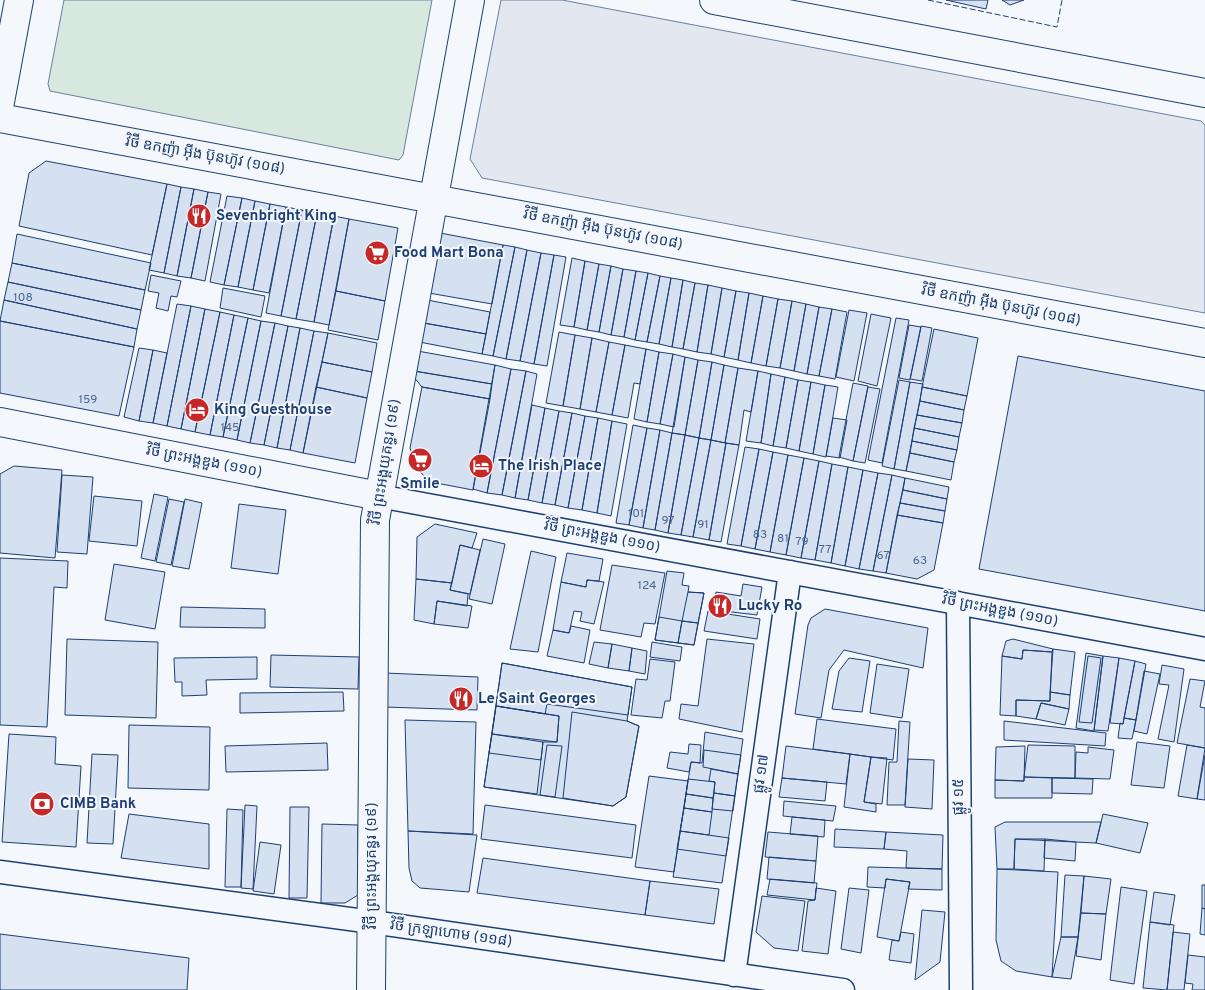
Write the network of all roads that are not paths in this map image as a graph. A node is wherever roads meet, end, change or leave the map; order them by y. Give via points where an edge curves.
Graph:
1 (19, 0) edge
2 (470, 0) edge
3 (714, 0) edge
4 (1205, 93) edge
5 (0, 102) edge
6 (0, 118) edge
7 (433, 198) junction
8 (1205, 343) edge
9 (0, 422) edge
10 (378, 496) junction
11 (790, 572) junction
12 (958, 603) junction
13 (1205, 649) edge
14 (0, 872) edge
15 (372, 922) junction
16 (734, 975) junction
17 (371, 990) edge
18 (843, 990) edge
19 (961, 990) edge

1 - 5 street
2 - 7 street, វិថី ព្រះអង្គយុគន្ធរ (១៩)
3 - 4 street
6 - 7 street, វិថី ឧកញ៉ា អ៊ីង ប៊ុនហ៊ូវ (១០៨)
7 - 8 street, វិថី ឧកញ៉ា អ៊ីង ប៊ុនហ៊ូវ (១០៨)
7 - 10 street, វិថី ព្រះអង្គយុគន្ធរ (១៩)
9 - 10 street, វិថី ព្រះអង្គឌួង (១១០)
10 - 11 street, វិថី ព្រះអង្គឌួង (១១០)
10 - 15 street, វិថី ព្រះអង្គយុគន្ធរ (១៩) via 375,520
11 - 12 street, វិថី ព្រះអង្គឌួង (១១០)
11 - 16 street, ផ្លូវ ១៧
12 - 13 street, វិថី ព្រះអង្គឌួង (១១០)
12 - 19 street, ផ្លូវ ១៥
14 - 15 street, វិថី ក្រឡាហោម (១១៨)
15 - 16 street, វិថី ក្រឡាហោម (១១៨)
15 - 17 street, វិថី ព្រះអង្គយុគន្ធរ (១៩)
16 - 18 street, វិថី ក្រឡាហោម (១១៨)

